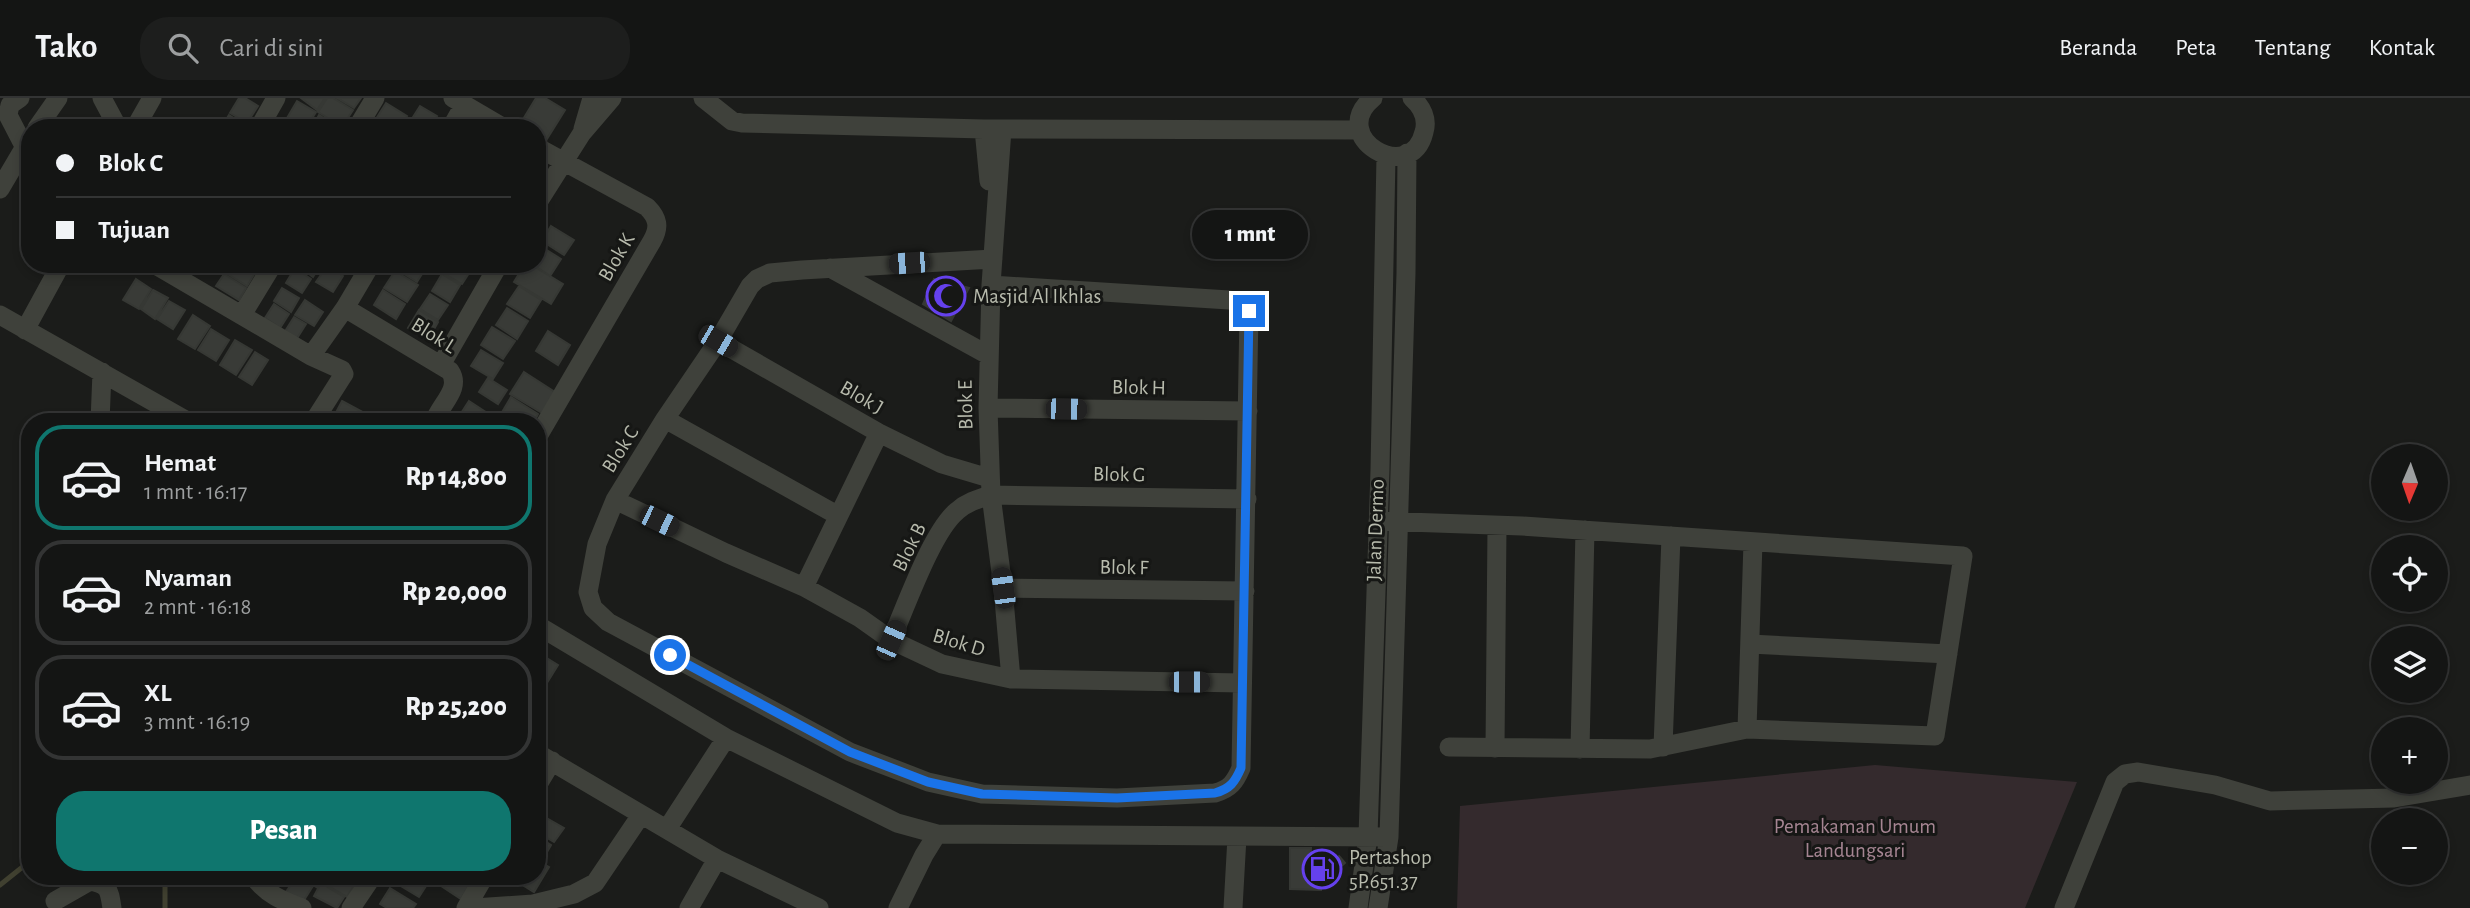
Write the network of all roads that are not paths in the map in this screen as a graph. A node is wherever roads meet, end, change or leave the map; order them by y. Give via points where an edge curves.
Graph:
1 (20, 98) edge
2 (58, 98) edge
3 (102, 98) edge
4 (152, 98) edge
5 (276, 98) edge
6 (375, 98) edge
7 (592, 98) edge
8 (612, 98) edge
9 (703, 98) edge
10 (1373, 98) edge
11 (1412, 98) edge
12 (459, 101) edge
13 (43, 119) edge
14 (113, 119) edge
15 (140, 119) edge
16 (264, 119) edge
17 (362, 119) edge
18 (454, 119) edge
19 (490, 119) edge
20 (993, 130) junction
21 (1360, 130) junction
22 (21, 133) edge
23 (582, 133) junction
24 (21, 152) edge
25 (546, 152) edge
26 (1406, 153) junction
27 (1386, 156) junction
28 (564, 162) junction
29 (0, 189) edge
30 (546, 190) edge
31 (993, 259) junction
32 (830, 268) junction
33 (56, 273) edge
34 (182, 273) edge
35 (268, 273) edge
36 (366, 273) edge
37 (494, 273) edge
38 (991, 285) junction
39 (345, 308) junction
40 (0, 315) edge
41 (242, 315) junction
42 (25, 330) junction
43 (718, 341) junction
44 (988, 355) junction
45 (311, 356) junction
46 (441, 365) junction
47 (103, 372) junction
48 (988, 408) junction
49 (1248, 411) junction
50 (101, 413) edge
51 (174, 413) edge
52 (319, 413) edge
53 (438, 413) edge
54 (665, 419) junction
55 (546, 422) edge
56 (879, 433) junction
57 (1380, 470) junction
58 (1400, 472) junction
59 (990, 486) junction
60 (1247, 499) junction
61 (615, 500) junction
62 (837, 515) junction
63 (1378, 521) junction
64 (1398, 522) junction
65 (1497, 526) junction
66 (1585, 530) junction
67 (1671, 536) junction
68 (1753, 542) junction
69 (804, 587) junction
70 (1003, 588) junction
71 (1245, 591) junction
72 (546, 630) edge
73 (891, 640) junction
74 (1750, 644) junction
75 (1948, 654) junction
76 (1011, 680) junction
77 (1242, 683) junction
78 (1747, 729) junction
79 (726, 737) junction
80 (1449, 747) dead end
81 (1663, 747) junction
82 (1495, 748) junction
83 (1580, 749) junction
84 (546, 758) edge
85 (2470, 785) edge
86 (641, 815) junction
87 (667, 829) junction
88 (937, 834) junction
89 (1368, 836) junction
90 (1237, 837) junction
91 (1389, 837) junction
92 (717, 859) junction
93 (83, 885) edge
94 (104, 885) edge
95 (265, 885) edge
96 (367, 885) edge
97 (479, 885) edge
98 (55, 901) dead end
99 (791, 903) edge
100 (112, 908) edge
101 (302, 908) edge
102 (351, 908) edge
103 (466, 908) edge
104 (474, 908) edge
105 (689, 908) edge
106 (819, 908) edge
107 (898, 908) edge
108 (1233, 908) edge
109 (1358, 908) edge
110 (1378, 908) edge
111 (2064, 908) edge

1 - 22 street via 10,105 8,115
2 - 13 street
3 - 14 street
4 - 15 street
5 - 16 street
6 - 17 street
7 - 23 street
8 - 23 street
9 - 20 street via 741,123
10 - 21 street via 1363,110
11 - 26 street via 1421,108 1425,129 1415,148
12 - 18 street
12 - 19 street
20 - 21 street
20 - 31 street, Blok E via 989,181
21 - 27 street via 1369,147
23 - 28 street
24 - 29 street
25 - 28 street, Blok K
26 - 27 street
26 - 58 street, Jalan Dermo
27 - 57 street
28 - 30 street
28 - 55 street, Blok K via 647,206 657,221 657,231
31 - 32 street, Blok C
31 - 38 street, Blok E
32 - 43 street, Blok C via 757,279
32 - 44 street
33 - 42 street
34 - 41 street
35 - 41 street
36 - 39 street
37 - 46 street
38 - 44 street, Blok E
38 - 49 street, Blok C via 1238,302 1249,311 1250,319
39 - 45 street
39 - 46 street, Blok L
40 - 42 street
41 - 45 street
42 - 47 street
43 - 54 street, Blok C
43 - 56 street, Blok J
44 - 48 street, Blok E
45 - 52 street via 344,374
46 - 53 street, Blok L via 455,378 455,386
47 - 50 street
47 - 51 street
48 - 49 street, Blok H
48 - 59 street, Blok E
49 - 60 street, Blok C
54 - 61 street, Blok C
54 - 62 street
56 - 59 street, Blok J
56 - 62 street
57 - 58 street
57 - 63 street
58 - 64 street, Jalan Dermo
59 - 60 street, Blok G
59 - 70 street, Blok E
59 - 73 street, Blok B via 955,512 940,531
60 - 71 street, Blok C
61 - 69 street, Blok D
61 - 77 street, Blok C via 597,544 588,592 593,608 608,622 850,752 928,782 982,794 1117,798 1226,790 1241,768
62 - 69 street
63 - 64 street
63 - 89 street
64 - 65 street
64 - 91 street, Jalan Dermo
65 - 66 street
65 - 82 street
66 - 67 street
66 - 83 street
67 - 68 street
67 - 81 street
68 - 74 street
68 - 75 street via 1963,556
69 - 73 street, Blok D
70 - 71 street, Blok F
70 - 76 street, Blok E
71 - 77 street, Blok C
72 - 79 street
73 - 76 street, Blok D via 942,664
74 - 75 street
74 - 78 street
75 - 78 street via 1935,737
76 - 77 street, Blok D
78 - 81 street
79 - 87 street
79 - 88 street via 897,823
80 - 82 street
81 - 83 street
82 - 83 street
84 - 86 street
85 - 111 street via 2394,798 2270,801 2215,785 2138,772 2125,774 2115,782
86 - 87 street
86 - 104 street via 596,883 560,900
87 - 92 street
88 - 90 street
88 - 107 street
89 - 90 street
89 - 91 street
89 - 109 street
90 - 108 street
91 - 110 street, Jalan Dermo
92 - 99 street
92 - 105 street
93 - 98 street
94 - 100 street via 110,891
95 - 101 street via 281,901
96 - 102 street
97 - 103 street
99 - 106 street

